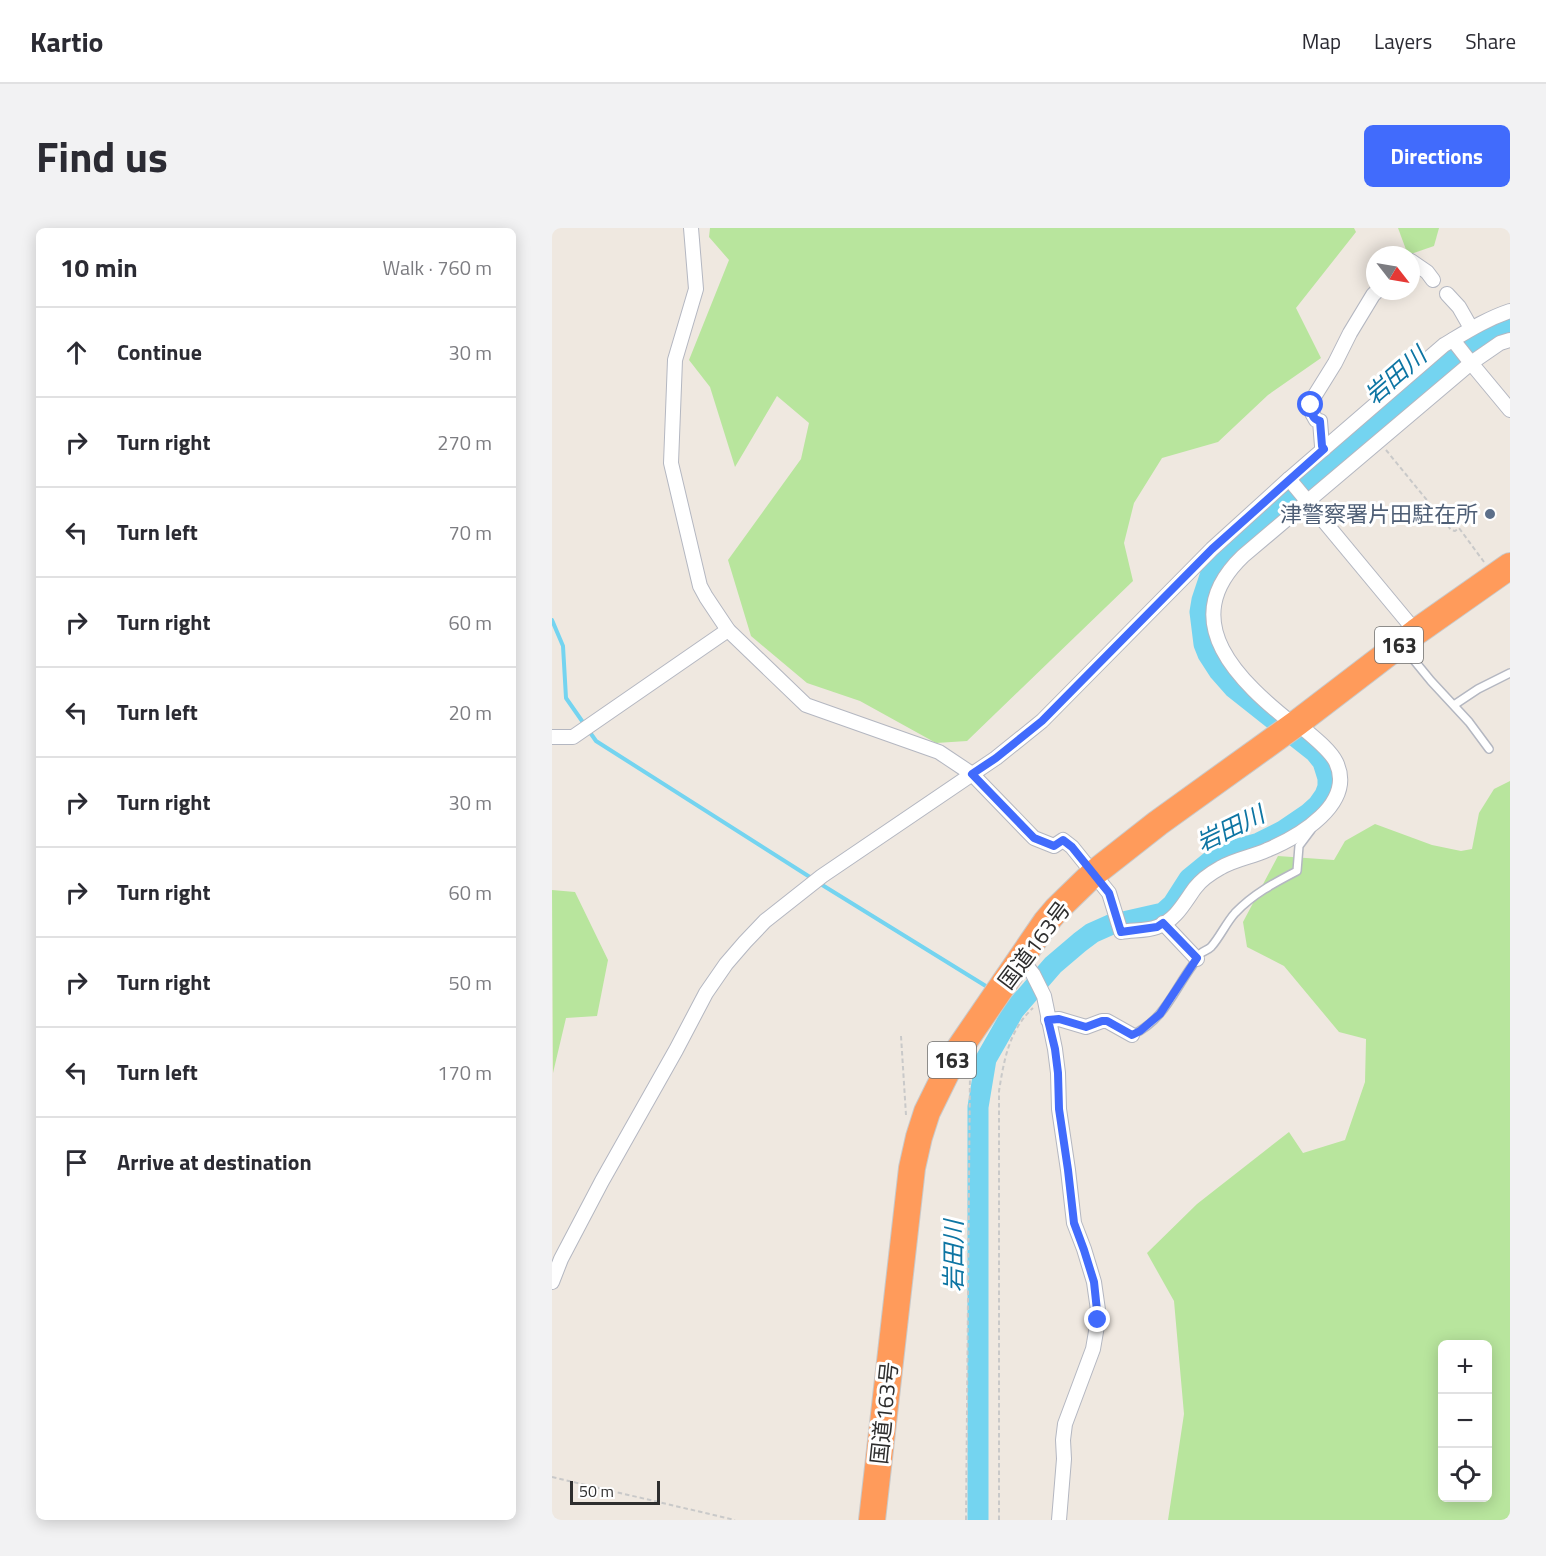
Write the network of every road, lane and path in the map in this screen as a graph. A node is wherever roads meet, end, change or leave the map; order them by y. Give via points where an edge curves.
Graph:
1 (691, 228) edge
2 (1420, 267) edge
3 (1434, 280) dead end
4 (1447, 294) dead end
5 (1370, 300) edge
6 (1510, 311) edge
7 (1471, 328) junction
8 (1510, 340) edge
9 (1456, 342) junction
10 (1469, 362) junction
11 (1510, 410) edge
12 (1378, 441) junction
13 (1324, 449) junction
14 (1291, 480) junction
15 (1307, 500) junction
16 (1502, 571) edge
17 (728, 630) junction
18 (1409, 638) junction
19 (1510, 674) edge
20 (1454, 705) junction
21 (1291, 727) junction
22 (552, 737) edge
23 (1489, 748) dead end
24 (972, 774) junction
25 (1315, 822) junction
26 (1093, 874) junction
27 (1163, 923) junction
28 (1197, 958) junction
29 (1027, 966) junction
30 (1044, 998) junction
31 (1048, 1020) junction
32 (1132, 1035) joint
33 (961, 1046) junction
34 (552, 1282) edge
35 (552, 1477) edge
36 (735, 1520) edge
37 (872, 1520) edge
38 (966, 1520) edge
39 (999, 1520) edge
40 (1059, 1520) edge

1 - 17 street via 696,290 675,360 671,463 700,586
2 - 3 street
4 - 7 street
5 - 13 street via 1312,400 1312,416 1320,421
6 - 7 street
7 - 9 street
8 - 10 street
9 - 10 street
9 - 13 street via 1444,345
10 - 11 street
10 - 12 street
12 - 15 street
12 - 16 path via 1451,530 1459,528
13 - 14 street
14 - 15 street
14 - 24 street via 1212,549 1042,721
15 - 18 street
15 - 21 street via 1232,568 1222,583 1214,609 1215,632 1230,662
16 - 18 highway, 国道163号 / 163
17 - 22 street via 573,737
17 - 24 street via 806,705 939,752
18 - 20 lane via 1431,681
18 - 21 highway, 国道163号 / 163
19 - 20 lane
20 - 23 lane
21 - 25 street via 1327,750 1338,770 1336,796
21 - 26 highway, 国道163号 / 163
24 - 26 street via 1034,838 1054,846 1063,840
24 - 34 street via 822,876 744,942 706,993 602,1181
25 - 27 street via 1268,850 1219,868 1197,886 1178,913
25 - 28 lane via 1299,846 1297,871 1257,893
26 - 27 street via 1109,893 1121,932
26 - 29 highway, 国道163号 / 163 via 1046,922
27 - 28 street
28 - 32 lane via 1160,1014
29 - 30 street
29 - 33 highway, 国道163号 / 163
30 - 31 street
30 - 39 path via 1020,1023 1010,1042 999,1091
31 - 32 street via 1086,1027 1107,1021
31 - 40 street via 1055,1049 1074,1223 1094,1282 1098,1310 1093,1349 1065,1424
33 - 37 highway, 国道163号 / 163 via 927,1112 912,1168
33 - 38 path via 969,1060
35 - 36 path

